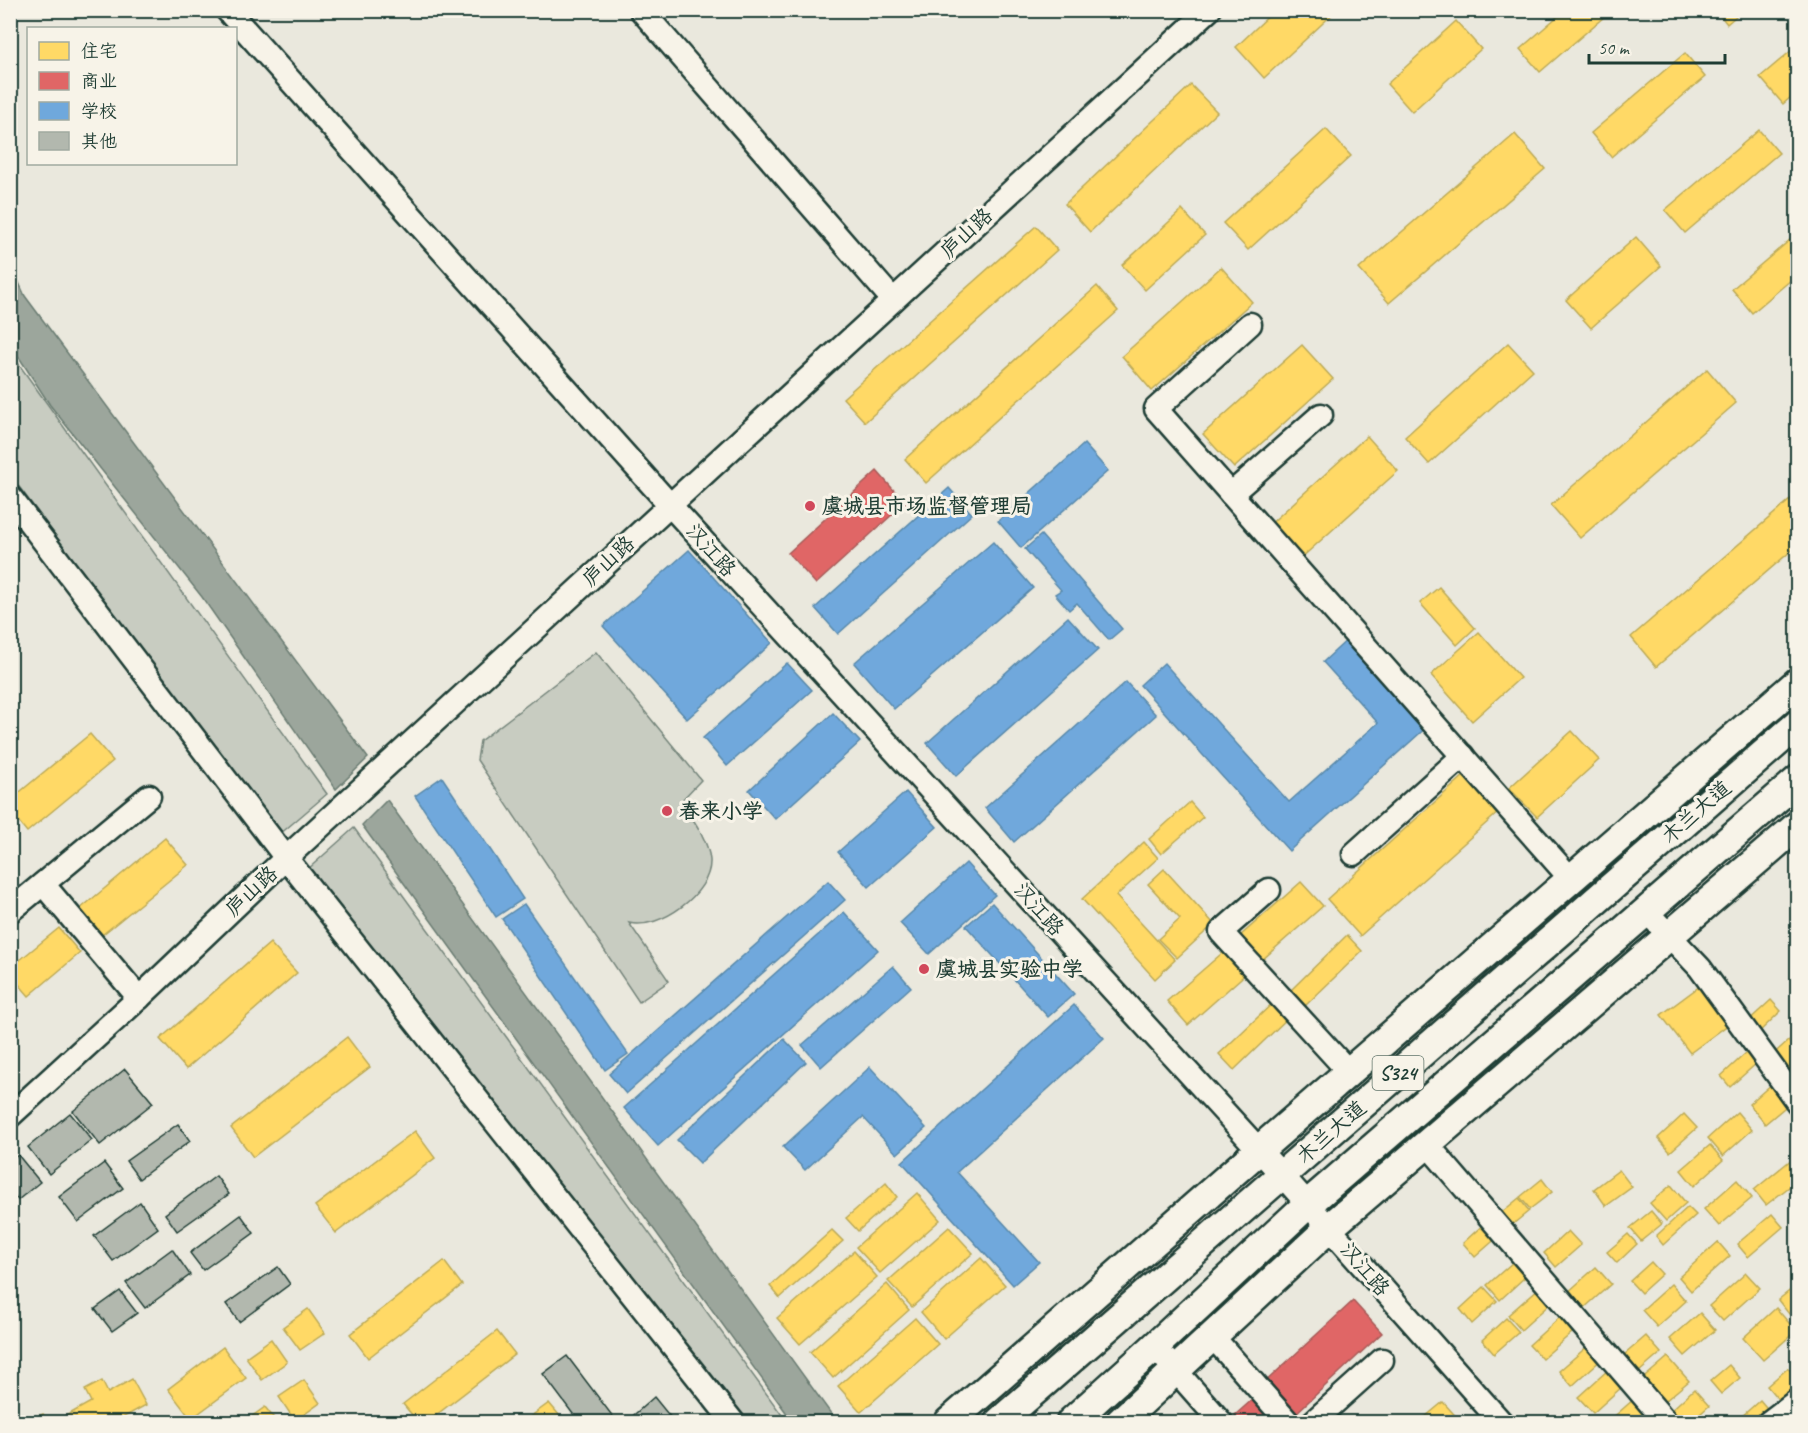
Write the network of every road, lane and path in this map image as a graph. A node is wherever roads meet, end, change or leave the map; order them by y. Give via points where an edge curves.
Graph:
1 (226, 10) edge
2 (641, 10) edge
3 (1209, 10) edge
4 (893, 300) junction
5 (1250, 324) dead end
6 (1321, 415) dead end
7 (1231, 494) junction
8 (10, 497) edge
9 (670, 505) junction
10 (1797, 682) edge
11 (1797, 724) edge
12 (1463, 756) junction
13 (1797, 780) edge
14 (149, 796) dead end
15 (1797, 825) edge
16 (1354, 854) dead end
17 (286, 858) junction
18 (1571, 879) junction
19 (43, 884) junction
20 (1269, 890) dead end
21 (10, 911) edge
22 (1646, 911) junction
23 (1669, 936) junction
24 (139, 998) junction
25 (1348, 1072) junction
26 (1797, 1103) edge
27 (10, 1116) edge
28 (1427, 1144) junction
29 (1259, 1150) junction
30 (1282, 1175) junction
31 (1308, 1204) junction
32 (1329, 1228) junction
33 (1213, 1337) junction
34 (1155, 1347) junction
35 (1382, 1360) dead end
36 (1176, 1372) junction
37 (1797, 1400) edge
38 (733, 1422) edge
39 (949, 1422) edge
40 (999, 1422) edge
41 (1071, 1422) edge
42 (1120, 1422) edge
43 (1221, 1422) edge
44 (1288, 1422) edge
45 (1312, 1422) edge
46 (1501, 1422) edge
47 (1666, 1422) edge
48 (1769, 1422) edge

1 - 9 street, 汉江路
2 - 4 street
3 - 4 street, 庐山路
4 - 9 street, 庐山路
5 - 7 street via 1156,409
6 - 7 street
7 - 12 street
8 - 17 street
9 - 17 street, 庐山路
9 - 29 street, 汉江路
10 - 18 main road
11 - 30 main road, 木兰大道 / S324
12 - 16 street
12 - 18 street
13 - 22 main road, 木兰大道 / S324
14 - 19 street
15 - 23 main road
17 - 24 street, 庐山路
17 - 38 street
18 - 25 main road
19 - 21 street
19 - 24 street
20 - 25 street via 1221,932
22 - 23 street
22 - 31 main road, 木兰大道 / S324
23 - 26 street via 1700,968
23 - 28 main road
24 - 27 street, 庐山路
25 - 29 main road
28 - 32 main road
28 - 47 street
29 - 30 street, 汉江路
29 - 39 main road
30 - 31 street, 汉江路
30 - 40 main road, 木兰大道 / S324
31 - 32 street, 汉江路
31 - 34 main road, 木兰大道 / S324
32 - 33 main road
32 - 46 street, 汉江路
33 - 36 main road
33 - 44 street
34 - 36 street
34 - 41 main road, 木兰大道 / S324
35 - 45 street
36 - 42 main road
36 - 43 street
37 - 48 street

